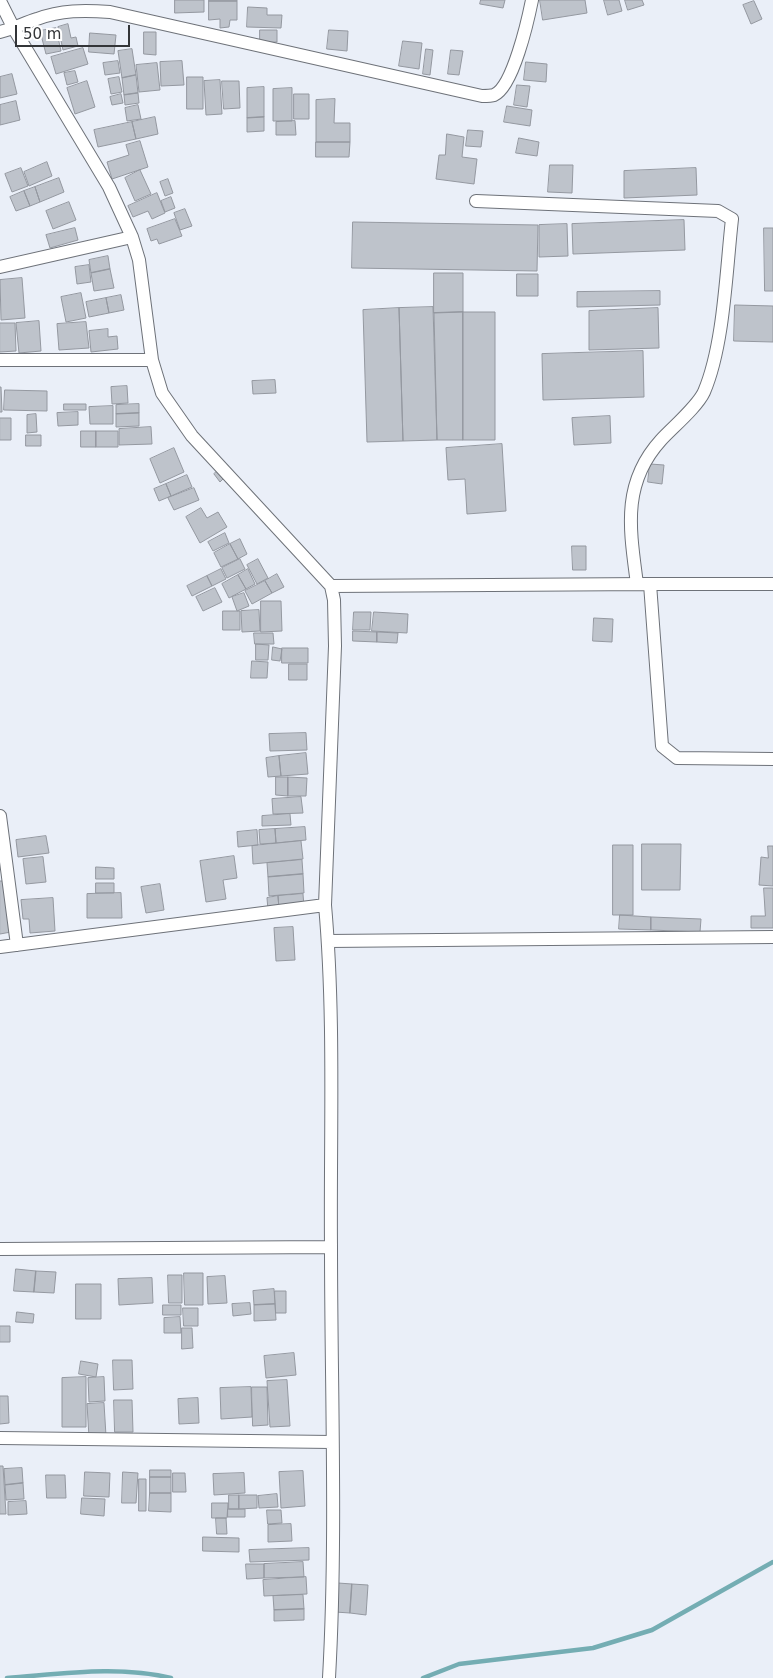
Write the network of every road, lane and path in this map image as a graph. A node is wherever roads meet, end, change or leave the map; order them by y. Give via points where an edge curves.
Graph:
1 (532, 0) edge
2 (0, 1) edge
3 (14, 29) junction
4 (0, 32) edge
5 (476, 201) dead end
6 (132, 237) junction
7 (0, 267) edge
8 (0, 360) edge
9 (152, 360) junction
10 (637, 584) junction
11 (650, 584) junction
12 (773, 584) edge
13 (331, 586) junction
14 (773, 760) edge
15 (0, 816) edge
16 (325, 905) junction
17 (773, 937) edge
18 (328, 941) junction
19 (17, 945) junction
20 (0, 947) edge
21 (331, 1247) junction
22 (0, 1249) edge
23 (0, 1438) edge
24 (332, 1442) junction
25 (329, 1678) edge

1 - 3 street via 523,39 505,85 494,95 482,96 110,12 76,9
2 - 3 street
3 - 4 street
3 - 6 street via 109,187
5 - 10 street via 718,211 732,220 715,364 702,395 643,462 635,479 630,527
6 - 7 street
6 - 9 street via 139,260
8 - 9 street
9 - 13 street via 162,393 192,436
10 - 11 street
10 - 13 street
11 - 12 street
11 - 14 street via 662,746 677,758
13 - 16 street via 335,646
15 - 19 street
16 - 18 street
16 - 19 street
17 - 18 street
18 - 21 street
19 - 20 street
21 - 22 street
21 - 24 street
23 - 24 street
24 - 25 street

